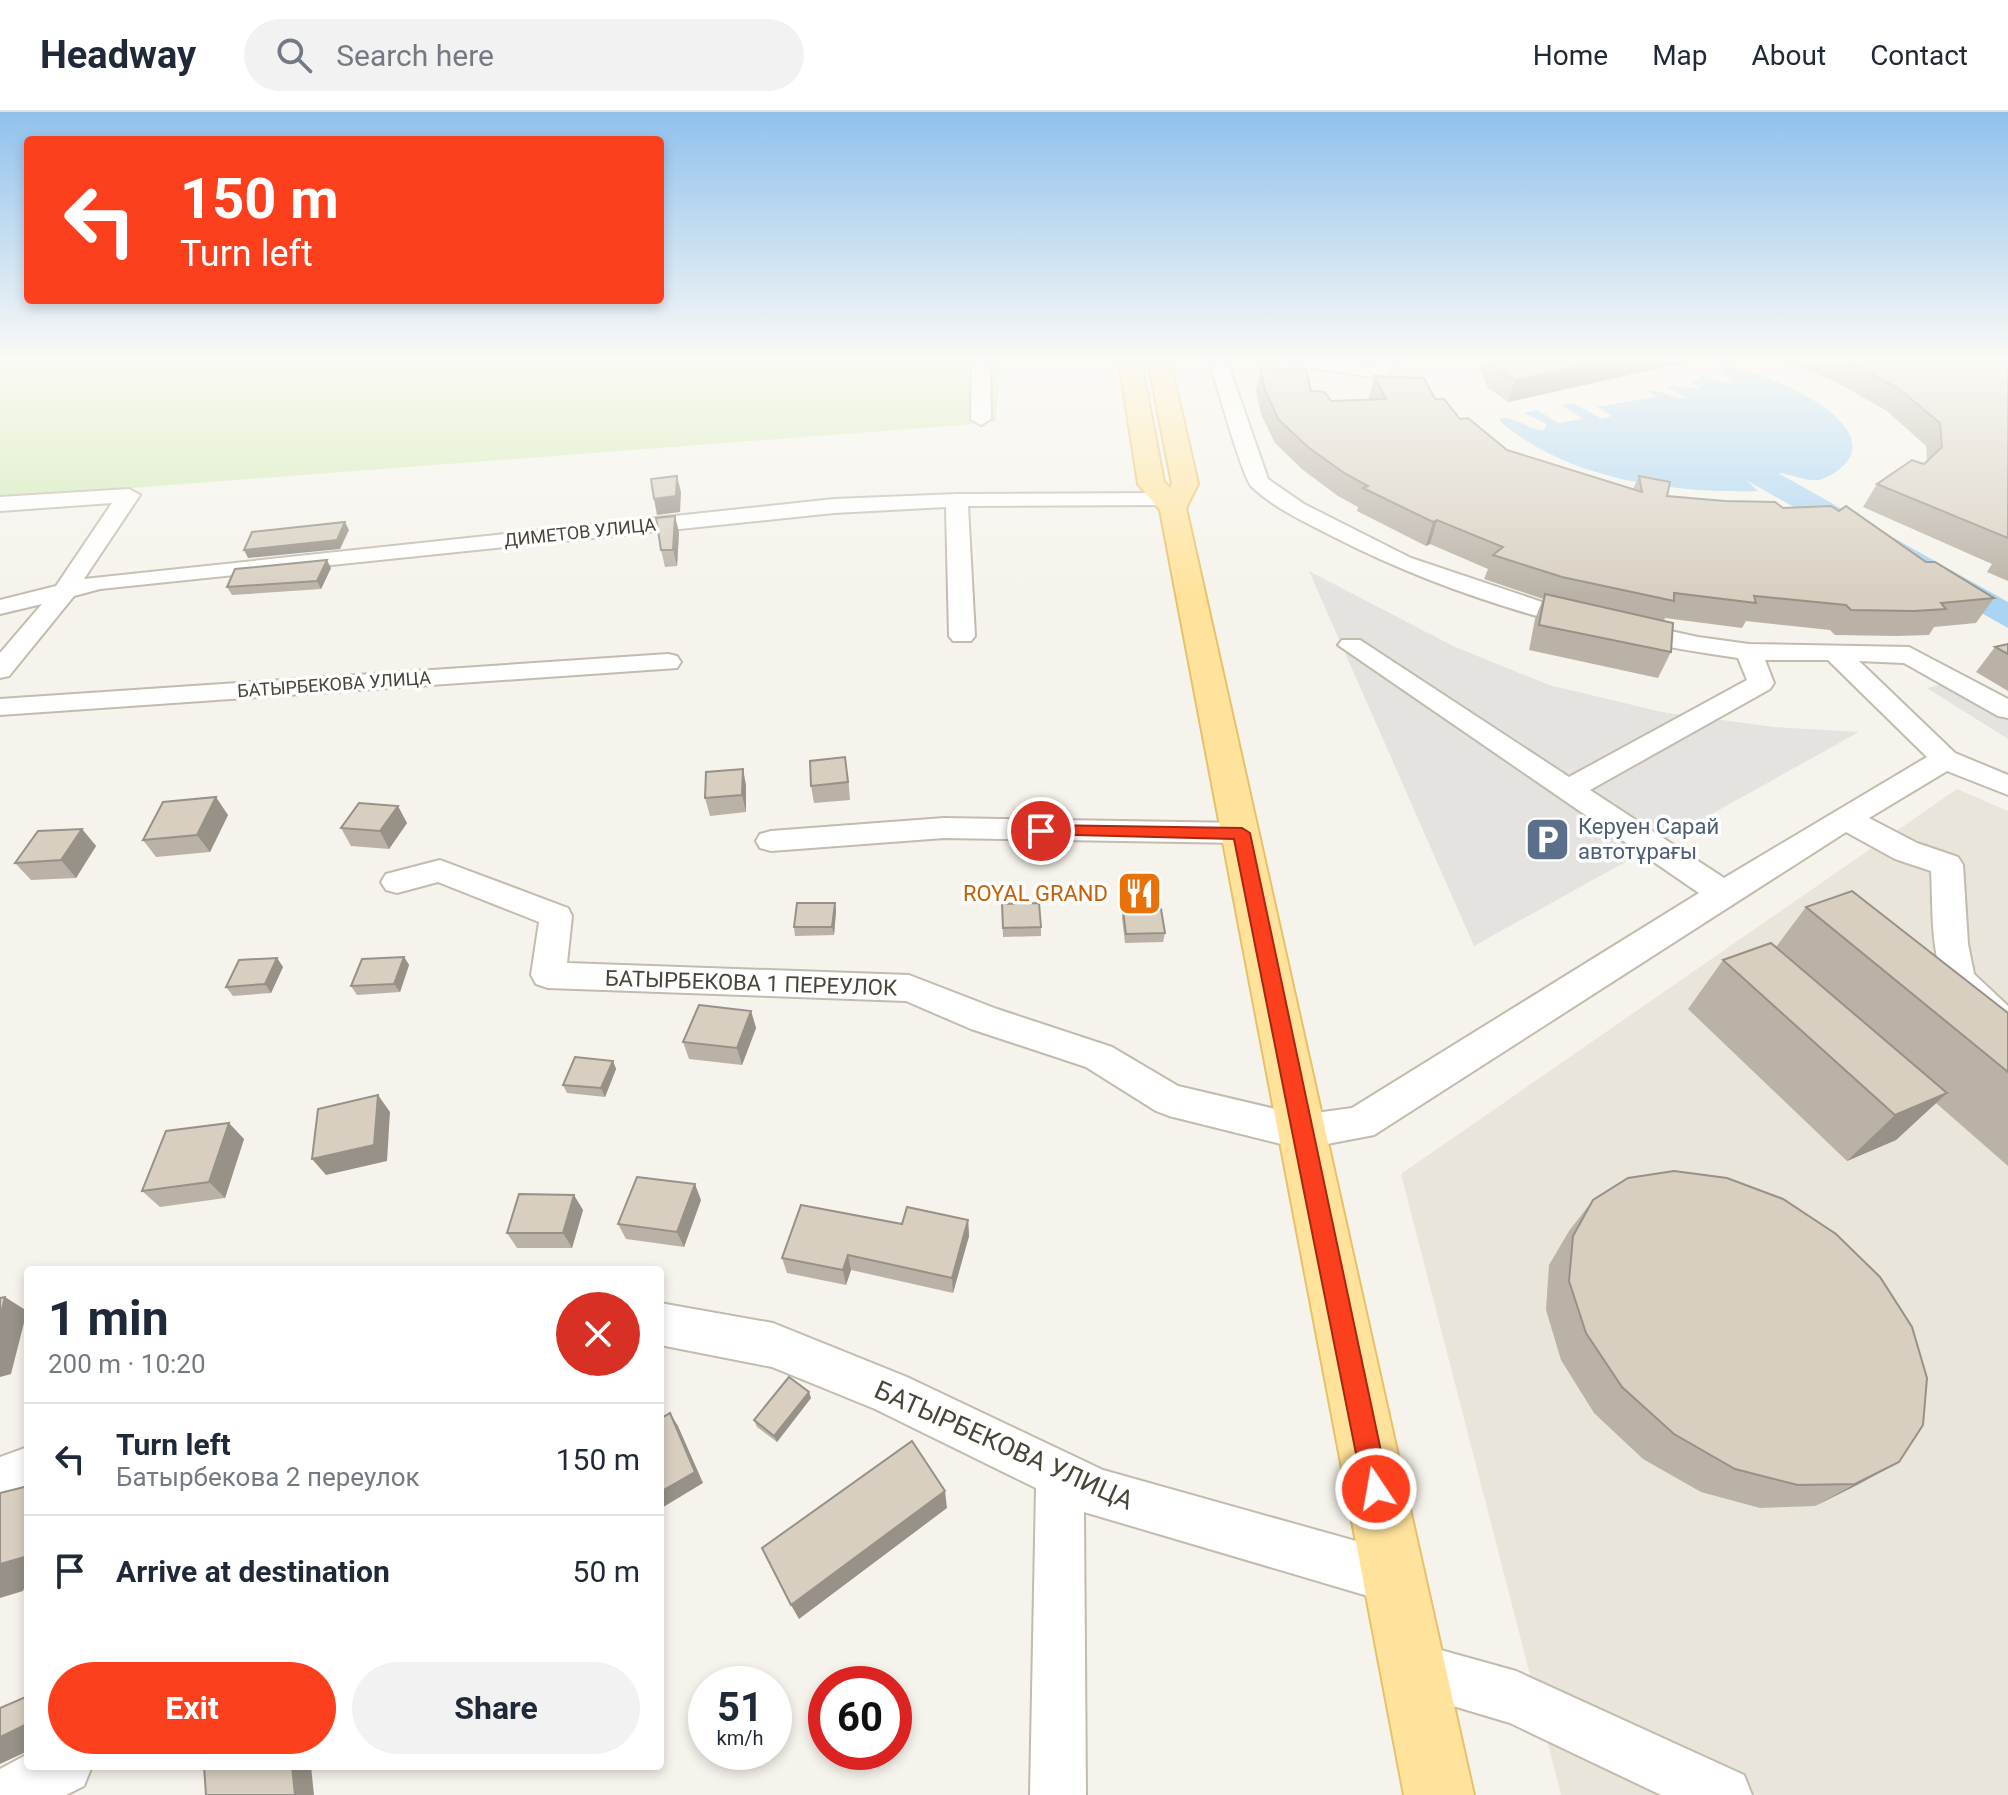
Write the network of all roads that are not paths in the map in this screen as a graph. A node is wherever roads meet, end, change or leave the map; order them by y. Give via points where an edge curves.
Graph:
1 (1143, 440) edge
2 (1176, 440) edge
3 (1245, 440) edge
4 (957, 500) junction
5 (0, 504) edge
6 (1168, 504) junction
7 (64, 593) junction
8 (0, 607) edge
9 (962, 636) dead end
10 (1351, 645) dead end
11 (1749, 652) junction
12 (1835, 652) junction
13 (668, 662) dead end
14 (0, 670) edge
15 (0, 707) edge
16 (2008, 710) edge
17 (1945, 759) junction
18 (2008, 786) edge
19 (1568, 790) junction
20 (1846, 819) junction
21 (1242, 833) junction
22 (771, 841) dead end
23 (397, 882) dead end
24 (1723, 893) junction
25 (2008, 1025) edge
26 (1301, 1132) junction
27 (664, 1325) edge
28 (24, 1472) edge
29 (1060, 1474) junction
30 (0, 1481) edge
31 (1395, 1578) junction
32 (1412, 1669) junction
33 (56, 1770) edge
34 (8, 1795) edge
35 (1058, 1795) edge
36 (1439, 1795) edge
37 (1724, 1795) edge

1 - 6 main road via 1151,484
2 - 6 main road via 1185,484
3 - 11 street via 1259,482 1296,509 1403,563 1544,611
4 - 6 street, ДИМЕТОВ УЛИЦА
4 - 7 street, ДИМЕТОВ УЛИЦА via 834,506 100,582
4 - 9 street
5 - 7 street via 129,495
6 - 21 main road
7 - 8 street, ДИМЕТОВ УЛИЦА
7 - 14 street
10 - 19 street
11 - 12 street
11 - 19 street via 1761,683
12 - 16 street via 1909,655
12 - 17 street
13 - 15 street, БАТЫРБЕКОВА УЛИЦА
17 - 18 street
17 - 20 street
19 - 24 street
20 - 24 street
20 - 25 street via 1906,851 1946,850 1959,980
21 - 22 street via 944,828
21 - 26 main road
23 - 26 street, БАТЫРБЕКОВА 1 ПЕРЕУЛОК via 440,871 556,916 548,975 909,988 1099,1057 1169,1100
24 - 26 street via 1360,1123
26 - 31 main road
27 - 29 street, БАТЫРБЕКОВА УЛИЦА via 773,1345 891,1393
28 - 30 street
29 - 31 street, БАТЫРБЕКОВА УЛИЦА via 1146,1509
29 - 35 street
31 - 32 main road
32 - 36 main road
32 - 37 street via 1516,1698
33 - 34 street

